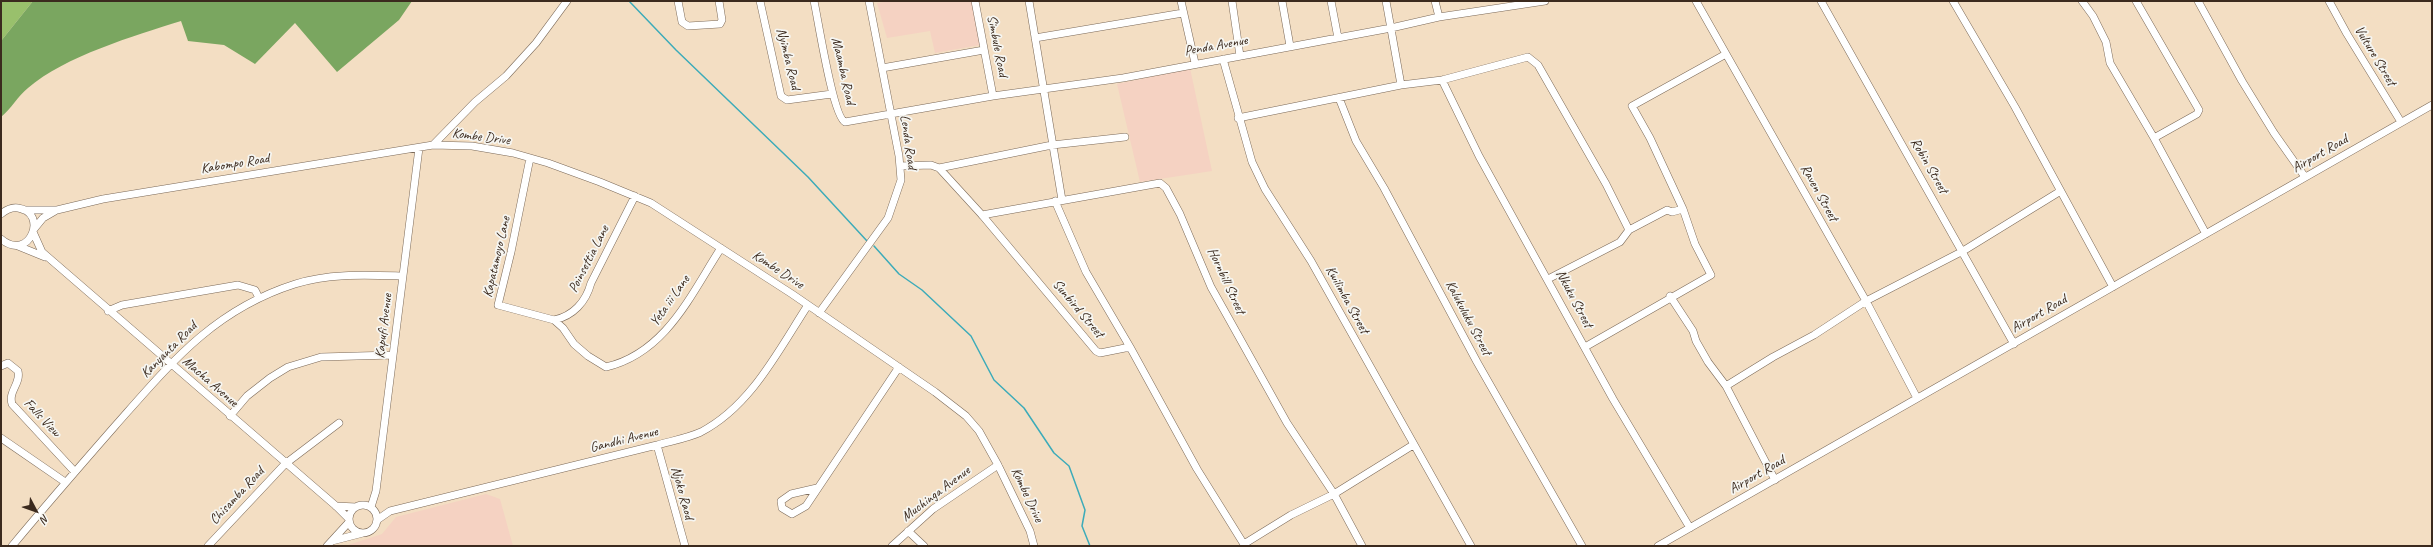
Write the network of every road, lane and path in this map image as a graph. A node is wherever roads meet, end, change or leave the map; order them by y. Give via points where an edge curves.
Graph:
1 (567, 1) edge
2 (678, 1) edge
3 (719, 1) edge
4 (760, 1) edge
5 (814, 1) edge
6 (871, 1) edge
7 (976, 1) edge
8 (1029, 1) edge
9 (1181, 1) edge
10 (1232, 1) edge
11 (1282, 1) edge
12 (1331, 1) edge
13 (1386, 1) edge
14 (1435, 1) edge
15 (1545, 1) edge
16 (1696, 1) edge
17 (1821, 1) edge
18 (1953, 1) edge
19 (2082, 1) edge
20 (2136, 1) edge
21 (2198, 1) edge
22 (2329, 1) edge
23 (1183, 13) junction
24 (1439, 17) junction
25 (1391, 28) junction
26 (1035, 38) junction
27 (1338, 38) junction
28 (1290, 46) junction
29 (984, 50) junction
30 (1726, 54) junction
31 (1240, 56) junction
32 (1223, 59) junction
33 (1195, 63) junction
34 (882, 68) junction
35 (1442, 80) junction
36 (1401, 85) junction
37 (1042, 90) junction
38 (832, 94) junction
39 (994, 96) junction
40 (1339, 98) junction
41 (2432, 105) edge
42 (891, 114) junction
43 (1238, 118) junction
44 (2401, 122) junction
45 (1125, 137) dead end
46 (2154, 138) junction
47 (432, 145) junction
48 (1052, 145) junction
49 (419, 148) junction
50 (530, 158) junction
51 (900, 166) junction
52 (939, 168) junction
53 (2305, 177) junction
54 (2059, 192) junction
55 (636, 196) junction
56 (1058, 201) junction
57 (1, 208) edge
58 (10, 209) junction
59 (1683, 209) junction
60 (24, 210) junction
61 (57, 210) junction
62 (1, 214) edge
63 (982, 215) junction
64 (1629, 230) junction
65 (34, 231) junction
66 (2206, 234) junction
67 (3, 242) edge
68 (18, 246) junction
69 (721, 248) junction
70 (1962, 251) junction
71 (51, 260) junction
72 (403, 276) junction
73 (1548, 279) junction
74 (2113, 286) junction
75 (1670, 296) junction
76 (259, 298) junction
77 (1866, 301) junction
78 (808, 305) junction
79 (108, 312) junction
80 (819, 313) junction
81 (554, 320) junction
82 (2014, 344) junction
83 (1130, 347) junction
84 (1585, 347) junction
85 (393, 355) junction
86 (170, 364) junction
87 (1, 366) edge
88 (899, 367) junction
89 (1726, 386) junction
90 (1917, 398) junction
91 (230, 416) junction
92 (339, 424) dead end
93 (1, 438) edge
94 (657, 445) junction
95 (1413, 445) junction
96 (285, 464) junction
97 (998, 465) junction
98 (75, 472) junction
99 (1775, 480) junction
100 (65, 482) junction
101 (817, 488) junction
102 (1334, 494) junction
103 (336, 506) junction
104 (356, 507) junction
105 (372, 508) junction
106 (390, 511) junction
107 (349, 520) junction
108 (377, 520) junction
109 (1690, 528) junction
110 (908, 531) junction
111 (366, 533) junction
112 (330, 544) edge
113 (1245, 545) edge
114 (12, 546) edge
115 (208, 546) edge
116 (685, 546) edge
117 (892, 546) edge
118 (924, 546) edge
119 (1034, 546) edge
120 (1362, 546) edge
121 (1471, 546) edge
122 (1582, 546) edge
123 (1658, 546) edge

1 - 47 street via 536,43 506,76 475,102
2 - 3 street via 682,22 688,26 720,24 722,20
4 - 38 street, Nyimba Road via 781,96 788,100
5 - 38 street, Maamba Road
6 - 34 street, Lenda Road
7 - 29 street, Simbule Road
8 - 26 street
9 - 23 street
10 - 31 street
11 - 28 street
12 - 27 street
13 - 25 street
14 - 24 street
15 - 24 street, Penda Avenue
16 - 30 street, Raven Street
17 - 70 street, Robin Street
18 - 54 street
19 - 46 street via 2106,42 2110,63
20 - 46 street via 2199,110 2197,114
21 - 53 street via 2242,81
22 - 44 street, Vulture Street
23 - 26 street
23 - 33 street
24 - 25 street, Penda Avenue
25 - 27 street, Penda Avenue
25 - 36 street
26 - 37 street
27 - 28 street, Penda Avenue
28 - 31 street, Penda Avenue
29 - 34 street
29 - 39 street, Simbule Road
30 - 59 street via 1632,106
30 - 77 street, Raven Street
31 - 32 street, Penda Avenue
32 - 33 street, Penda Avenue
32 - 43 street, Kwilimba Street
33 - 37 street, Penda Avenue
34 - 42 street, Lenda Road
35 - 36 street
35 - 64 street via 1523,56 1533,59 1606,184
35 - 73 street, Nkuku Street via 1479,156
36 - 40 street
37 - 39 street, Penda Avenue
37 - 48 street
38 - 42 street, Maamba Road via 840,118 845,122
39 - 42 street, Penda Avenue
40 - 43 street
40 - 122 street, Kalukuluku Street via 1356,141 1477,362
41 - 44 street, Airport Road
42 - 51 street, Lenda Road
43 - 95 street, Kwilimba Street via 1252,162 1265,189 1311,261
44 - 53 street, Airport Road
45 - 48 street
46 - 66 street
47 - 49 street, Kombe Drive
47 - 50 street, Kombe Drive via 472,146
48 - 52 street
48 - 56 street
49 - 61 street, Kabompo Road via 103,199
49 - 72 street, Kapufi Avenue
50 - 55 street, Kombe Drive
50 - 81 street, Kapatamoyo Lane via 511,252 497,304 499,307
51 - 52 street via 931,165
51 - 80 street, Lenda Road via 901,180 888,218
52 - 63 street, Sunbird Street
53 - 66 street, Airport Road
54 - 70 street
54 - 74 street
55 - 69 street, Kombe Drive
55 - 81 street, Poinsettia Lane via 587,295 572,314
56 - 63 street, Hornbill Street
56 - 83 street via 1086,272
56 - 102 street, Hornbill Street via 1160,183 1166,188 1228,319 1287,423
57 - 58 street
58 - 60 street, Kabompo Road
58 - 62 street
59 - 64 street via 1672,212 1667,210
59 - 75 street via 1695,244 1711,274
60 - 61 street, Kabompo Road
60 - 65 street, Macha Avenue via 31,217
61 - 65 street, Kabompo Road via 42,218
63 - 83 street, Sunbird Street via 1096,351 1100,353
64 - 73 street via 1620,242
65 - 68 street, Kabompo Road via 29,240
65 - 71 street, Macha Avenue via 36,243
66 - 74 street, Airport Road
67 - 68 street, Macha Avenue
68 - 71 street, Macha Avenue
69 - 78 street, Kombe Drive
69 - 81 street, Yeta iii Lane via 667,331 649,347 621,363 606,366 588,356
70 - 77 street
70 - 82 street, Robin Street
71 - 79 street, Macha Avenue
72 - 76 street, Kanyanta Road via 332,276 296,283
72 - 85 street, Kapufi Avenue
73 - 84 street, Nkuku Street
74 - 82 street, Airport Road
75 - 84 street
75 - 89 street via 1692,330 1708,362
76 - 79 street via 256,290 238,285 122,306
76 - 86 street, Kanyanta Road via 241,306 210,327
77 - 89 street via 1814,335
77 - 90 street, Raven Street
78 - 80 street, Kombe Drive
78 - 94 street, Gandhi Avenue via 752,389 725,417 699,432
79 - 86 street, Macha Avenue
80 - 88 street, Kombe Drive
82 - 90 street, Airport Road
83 - 113 street via 1197,468
84 - 109 street, Nkuku Street
85 - 91 street via 321,357 288,367 247,396
85 - 105 street, Kapufi Avenue
86 - 91 street, Macha Avenue
86 - 98 street, Kanyanta Road
87 - 98 street, Falls View via 8,363 18,371 18,381 11,394 12,404
88 - 97 street, Kombe Drive via 966,416 980,431
88 - 101 street
89 - 99 street
90 - 99 street, Airport Road
91 - 96 street, Macha Avenue
92 - 96 street, Chisamba Road
93 - 100 street
94 - 106 street, Gandhi Avenue
94 - 116 street, Njoko Raod
95 - 102 street
95 - 121 street, Kwilimba Street
96 - 103 street, Macha Avenue
96 - 115 street, Chisamba Road
97 - 110 street, Muchinga Avenue via 933,509
97 - 119 street, Kombe Drive via 1030,530
98 - 100 street, Kanyanta Road
99 - 109 street, Airport Road
100 - 114 street, Kanyanta Road
101 - 101 street via 801,510 792,514 782,508 781,501 791,494
102 - 113 street via 1291,515
102 - 120 street, Hornbill Street
103 - 104 street
103 - 107 street, Macha Avenue
104 - 105 street via 361,505
104 - 107 street via 352,510
105 - 106 street, Gandhi Avenue
105 - 108 street
106 - 108 street, Gandhi Avenue
107 - 111 street via 353,529
107 - 112 street
108 - 111 street via 373,529
109 - 123 street, Airport Road
110 - 117 street, Muchinga Avenue
110 - 118 street
111 - 112 street

